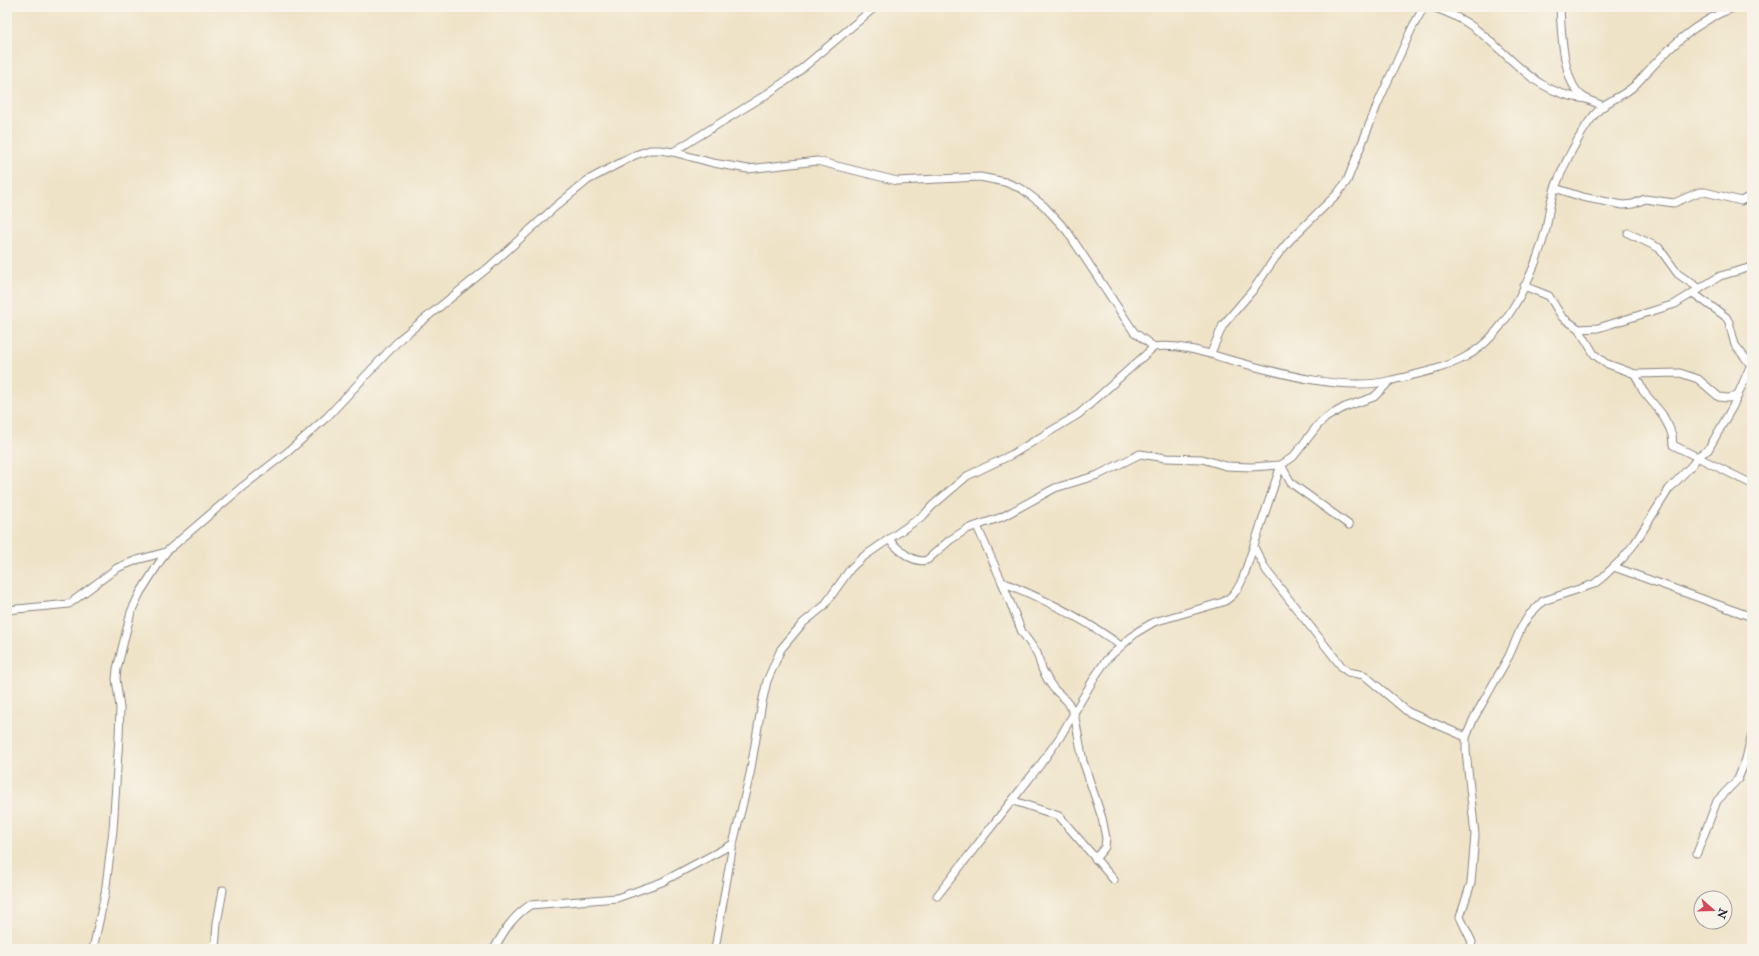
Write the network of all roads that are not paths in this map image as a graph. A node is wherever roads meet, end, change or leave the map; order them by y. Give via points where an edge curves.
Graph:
1 (875, 7) edge
2 (1424, 7) edge
3 (1432, 7) edge
4 (1560, 7) edge
5 (1736, 7) edge
6 (1586, 100) junction
7 (1604, 106) junction
8 (673, 152) junction
9 (1555, 188) junction
10 (1752, 195) edge
11 (1628, 233) dead end
12 (1752, 267) edge
13 (1524, 286) junction
14 (1700, 289) junction
15 (1693, 293) junction
16 (1579, 329) junction
17 (1154, 347) junction
18 (1211, 353) junction
19 (1751, 364) edge
20 (1634, 374) junction
21 (1390, 381) junction
22 (1738, 396) junction
23 (1698, 456) junction
24 (1281, 465) junction
25 (1752, 484) edge
26 (1349, 525) dead end
27 (976, 526) junction
28 (889, 540) junction
29 (1254, 547) junction
30 (166, 552) junction
31 (1614, 567) junction
32 (1002, 582) junction
33 (7, 610) edge
34 (1752, 617) edge
35 (1121, 646) junction
36 (1074, 713) junction
37 (1752, 733) edge
38 (1466, 737) junction
39 (1014, 801) junction
40 (733, 844) junction
41 (1697, 852) dead end
42 (1095, 859) junction
43 (1114, 880) dead end
44 (223, 890) dead end
45 (937, 896) dead end
46 (93, 949) edge
47 (215, 949) edge
48 (494, 949) edge
49 (715, 949) edge
50 (1470, 949) edge

1 - 8 street via 776,88
2 - 18 street via 1378,103 1347,180 1337,194 1275,258 1253,290 1223,325
3 - 6 street via 1472,26 1550,91
4 - 6 street via 1564,52 1570,76 1576,91
5 - 7 street via 1687,32 1633,88
6 - 7 street
7 - 9 street via 1588,124
8 - 17 street via 713,163 748,168 818,161 897,181 980,177 1005,182 1022,189 1044,206 1067,231 1134,332
8 - 30 street via 650,150 635,155 588,180 401,338 328,416 290,450
9 - 10 street via 1582,197 1623,205 1645,199 1674,203 1699,192 1715,193 1742,201
9 - 13 street via 1542,240
11 - 14 street via 1659,248 1678,274
12 - 14 street via 1720,276
13 - 16 street via 1549,296 1562,317
13 - 21 street via 1500,328 1472,353 1452,363
14 - 15 street
15 - 16 street via 1667,307 1598,328
15 - 19 street via 1726,317 1735,345
16 - 20 street via 1600,360
17 - 18 street via 1166,346
17 - 28 street via 1079,414 1012,455 968,476 924,515
18 - 21 street via 1337,384
19 - 22 street
20 - 22 street via 1680,373 1698,379 1719,397
20 - 23 street via 1643,391 1662,414 1672,435 1673,445
21 - 24 street via 1374,397 1345,407 1327,417 1293,457
22 - 23 street via 1708,450
23 - 25 street
23 - 31 street via 1669,490 1635,543
24 - 26 street via 1292,483
24 - 27 street via 1226,466 1202,459 1140,454 1098,476 1055,488 1014,512
24 - 29 street
27 - 28 street via 957,534 924,561 910,557
27 - 32 street
28 - 40 street via 851,568 824,606 803,623 780,648 767,681 750,774
29 - 35 street via 1243,578 1231,597 1213,605 1154,622 1136,632
29 - 38 street via 1266,570 1342,667 1348,672 1364,675 1408,712
30 - 33 street via 117,568 69,604
30 - 46 street via 131,612 117,669 120,708 113,830 105,894
31 - 34 street
31 - 38 street via 1594,584 1553,597 1536,607 1521,628
32 - 35 street via 1075,615
32 - 36 street via 1015,617 1037,653 1044,673
35 - 36 street via 1107,659
36 - 39 street via 1060,738
36 - 42 street via 1083,761 1106,838 1105,847
37 - 41 street via 1738,779 1717,801
38 - 50 street via 1467,766 1476,826 1471,883 1460,917 1472,942
39 - 42 street via 1059,816
39 - 45 street
40 - 48 street via 662,882 617,898 530,905 505,927
40 - 49 street
42 - 43 street
44 - 47 street

